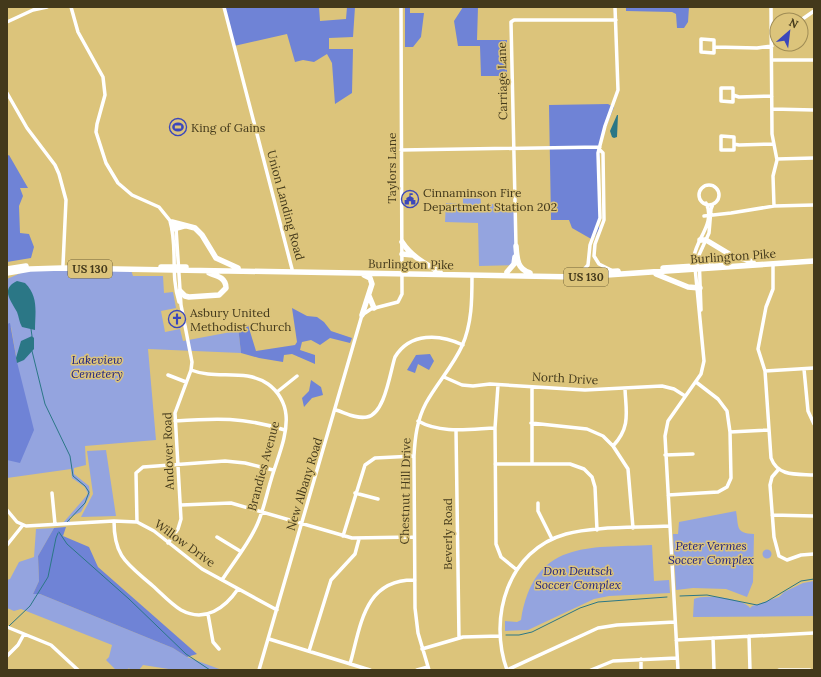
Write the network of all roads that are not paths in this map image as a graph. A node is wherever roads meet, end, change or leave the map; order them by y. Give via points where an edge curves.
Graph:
1 (47, 7) edge
2 (71, 7) edge
3 (224, 7) edge
4 (400, 7) edge
5 (616, 7) edge
6 (616, 20) junction
7 (7, 22) edge
8 (769, 45) edge
9 (715, 47) junction
10 (772, 52) edge
11 (772, 60) junction
12 (814, 60) edge
13 (7, 92) edge
14 (733, 95) junction
15 (772, 96) junction
16 (772, 110) junction
17 (814, 110) edge
18 (734, 144) junction
19 (773, 144) junction
20 (600, 148) junction
21 (513, 149) junction
22 (401, 150) junction
23 (814, 158) edge
24 (777, 159) junction
25 (706, 203) junction
26 (713, 204) junction
27 (814, 205) edge
28 (774, 206) junction
29 (707, 215) junction
30 (170, 220) junction
31 (186, 226) junction
32 (174, 229) junction
33 (703, 240) junction
34 (402, 242) junction
35 (516, 246) junction
36 (402, 254) junction
37 (413, 255) junction
38 (814, 258) edge
39 (814, 261) edge
40 (754, 262) junction
41 (774, 264) junction
42 (63, 265) junction
43 (7, 268) edge
44 (238, 268) junction
45 (697, 268) junction
46 (175, 269) junction
47 (292, 269) junction
48 (203, 271) junction
49 (617, 271) junction
50 (440, 272) junction
51 (507, 272) junction
52 (7, 273) edge
53 (402, 273) junction
54 (530, 273) junction
55 (581, 273) junction
56 (652, 273) junction
57 (362, 274) junction
58 (472, 276) junction
59 (699, 289) junction
60 (180, 291) junction
61 (369, 294) junction
62 (374, 308) junction
63 (182, 310) junction
64 (362, 315) junction
65 (463, 345) junction
66 (814, 368) edge
67 (804, 369) junction
68 (191, 370) junction
69 (765, 371) junction
70 (168, 374) dead end
71 (297, 376) dead end
72 (444, 377) junction
73 (186, 382) junction
74 (696, 382) junction
75 (498, 384) junction
76 (532, 387) junction
77 (625, 388) junction
78 (277, 392) junction
79 (686, 396) junction
80 (336, 410) junction
81 (175, 421) junction
82 (418, 421) junction
83 (531, 423) junction
84 (814, 424) edge
85 (495, 428) junction
86 (285, 430) junction
87 (456, 430) junction
88 (768, 430) junction
89 (730, 432) junction
90 (614, 446) junction
91 (693, 454) dead end
92 (665, 455) junction
93 (414, 456) junction
94 (178, 464) junction
95 (495, 464) junction
96 (532, 464) junction
97 (273, 470) junction
98 (778, 470) junction
99 (814, 475) edge
100 (52, 493) dead end
101 (355, 493) junction
102 (668, 495) junction
103 (378, 499) dead end
104 (538, 503) dead end
105 (181, 505) junction
106 (7, 510) edge
107 (261, 511) junction
108 (772, 515) junction
109 (814, 516) edge
110 (114, 521) junction
111 (137, 522) junction
112 (55, 524) junction
113 (302, 524) junction
114 (22, 525) junction
115 (669, 526) junction
116 (633, 528) junction
117 (597, 530) junction
118 (343, 536) junction
119 (217, 537) dead end
120 (414, 537) junction
121 (359, 538) junction
122 (552, 540) junction
123 (168, 543) junction
124 (7, 545) edge
125 (240, 551) junction
126 (814, 554) edge
127 (517, 570) junction
128 (222, 580) junction
129 (415, 580) junction
130 (238, 590) junction
131 (276, 610) junction
132 (208, 614) junction
133 (675, 622) junction
134 (7, 627) edge
135 (814, 633) edge
136 (24, 634) junction
137 (500, 636) junction
138 (748, 636) junction
139 (459, 638) junction
140 (713, 638) junction
141 (268, 639) junction
142 (676, 640) junction
143 (219, 649) dead end
144 (422, 649) junction
145 (309, 651) junction
146 (7, 656) edge
147 (677, 658) junction
148 (641, 659) junction
149 (350, 664) junction
150 (428, 669) edge
151 (78, 670) edge
152 (259, 670) edge
153 (370, 670) edge
154 (417, 670) edge
155 (507, 670) edge
156 (591, 670) edge
157 (641, 670) edge
158 (678, 670) edge
159 (714, 670) edge
160 (750, 670) edge
161 (779, 670) edge
162 (810, 670) edge

1 - 7 street via 33,10
2 - 30 street via 78,32 103,78 105,94 96,132 106,163 124,189 159,207
3 - 47 street, Union Landing Road
4 - 22 street, Taylors Lane
5 - 6 street
6 - 20 street via 618,90 604,126
6 - 21 street, Carriage Lane via 511,21
8 - 9 street via 757,48
9 - 9 street via 714,40 701,40 701,52 714,53
10 - 11 street
11 - 12 street
11 - 15 street
13 - 42 street via 27,128 59,174 66,200
14 - 14 street via 733,88 721,88 721,101 733,102
14 - 15 street
15 - 16 street
16 - 17 street
16 - 19 street
18 - 18 street via 734,137 721,136 721,150 734,150
18 - 19 street
19 - 24 street
20 - 21 street
20 - 49 street via 603,153 604,220 595,244 594,256 596,262 602,266
20 - 55 street via 600,218 590,245 588,265
21 - 22 street
21 - 35 street, Carriage Lane
22 - 34 street, Taylors Lane
23 - 24 street
24 - 28 street via 773,176
25 - 26 street
25 - 26 street via 700,198 700,193 704,187 710,185 715,187 719,194
25 - 29 street
26 - 29 street
27 - 28 street
28 - 29 street
29 - 33 street via 709,231
30 - 31 highway
30 - 32 street
31 - 32 highway
31 - 44 highway via 199,231 216,258
32 - 46 street, Andover Road
33 - 40 highway via 731,255
33 - 45 street
34 - 36 street, Taylors Lane
34 - 37 highway
35 - 51 highway via 514,263
35 - 54 highway via 520,267
36 - 37 highway
36 - 53 street, Taylors Lane
37 - 50 highway
38 - 40 highway, Burlington Pike / US 130
39 - 41 highway, Burlington Pike / US 130
40 - 45 highway, Burlington Pike / US 130
41 - 45 highway, Burlington Pike / US 130
41 - 69 street via 773,289 766,307 758,348
42 - 43 highway, Burlington Pike / US 130
42 - 46 highway, Burlington Pike / US 130
44 - 46 highway, Burlington Pike / US 130
44 - 47 highway, Burlington Pike / US 130
45 - 49 highway, Burlington Pike / US 130
45 - 56 highway, Burlington Pike / US 130
45 - 59 street
46 - 48 highway, Burlington Pike / US 130
46 - 52 highway, Burlington Pike / US 130 via 49,268
46 - 60 street, Andover Road
46 - 63 street, Andover Road via 175,287
47 - 53 highway, Burlington Pike / US 130
48 - 57 highway, Burlington Pike / US 130
48 - 60 highway via 222,278 226,285 223,292 219,295 189,297
49 - 55 highway, Burlington Pike / US 130
50 - 51 highway, Burlington Pike / US 130
50 - 53 highway, Burlington Pike / US 130
51 - 54 highway, Burlington Pike / US 130
53 - 57 highway, Burlington Pike / US 130
53 - 58 highway, Burlington Pike / US 130
53 - 62 street, Taylors Lane via 401,298 393,304
54 - 55 highway, Burlington Pike / US 130
56 - 58 highway, Burlington Pike / US 130 via 577,277
56 - 59 highway
57 - 61 highway via 372,281
58 - 65 street, Chestnut Hill Drive via 472,306
59 - 74 street via 704,361
60 - 63 street, Andover Road
61 - 62 highway
61 - 64 highway
62 - 64 street
63 - 68 street, Andover Road via 192,354
64 - 80 street, New Albany Road
65 - 72 street, Chestnut Hill Drive
65 - 80 street via 437,337 419,338 408,342 395,357 382,403 377,411 361,417
66 - 67 street
67 - 69 street
67 - 84 street via 808,411
68 - 73 street, Andover Road
68 - 78 street via 253,377 268,384
69 - 88 street
70 - 73 street
71 - 78 street
72 - 75 street, North Drive via 462,385
72 - 82 street, Chestnut Hill Drive via 426,403
73 - 81 street, Andover Road via 176,407
74 - 79 street
74 - 89 street via 723,404 728,415
75 - 76 street, North Drive
75 - 85 street
76 - 77 street, North Drive via 575,390
76 - 83 street
77 - 79 street, North Drive via 662,386
77 - 90 street via 625,431
78 - 86 street, Brandies Avenue via 286,413
79 - 92 street via 666,426
80 - 113 street, New Albany Road
81 - 86 street via 238,419
81 - 94 street, Andover Road
82 - 87 street
82 - 93 street, Chestnut Hill Drive
83 - 90 street via 587,429 603,436
83 - 96 street
85 - 87 street
85 - 95 street
86 - 97 street, Brandies Avenue
87 - 139 street, Beverly Road
88 - 89 street
88 - 98 street via 771,458
89 - 102 street via 732,472 727,487 718,492
90 - 116 street via 628,469
91 - 92 street
92 - 102 street
93 - 101 street via 378,457 370,460 362,471
93 - 120 street, Chestnut Hill Drive
94 - 97 street via 225,461
94 - 105 street, Andover Road
94 - 111 street via 145,466 139,469 136,478
95 - 96 street
95 - 127 street via 496,544 501,557
96 - 117 street via 570,464 578,466 592,477 595,487
97 - 107 street, Brandies Avenue
98 - 99 street via 788,474
98 - 108 street via 772,477 770,486
100 - 112 street
101 - 103 street
101 - 118 street
102 - 115 street
104 - 122 street via 538,511
105 - 107 street via 231,503
105 - 123 street, Andover Road via 178,529
106 - 114 street
107 - 113 street
107 - 125 street, Brandies Avenue via 255,529
108 - 109 street
108 - 126 street via 774,537 780,557 786,560
110 - 111 street, Willow Drive
110 - 112 street, Willow Drive
110 - 132 street via 116,548 124,560 181,610
111 - 123 street, Willow Drive via 154,531
112 - 114 street, Willow Drive
113 - 118 street
113 - 131 street, New Albany Road
114 - 124 street
115 - 116 street
115 - 133 street
116 - 117 street
117 - 122 street via 573,532
118 - 121 street
119 - 125 street
120 - 121 street
120 - 129 street, Chestnut Hill Drive
121 - 145 street via 355,554 331,580
122 - 127 street via 530,555
123 - 128 street, Willow Drive via 191,563
125 - 128 street, Brandies Avenue
127 - 137 street via 501,606
128 - 130 street, Willow Drive
129 - 144 street, Chestnut Hill Drive via 416,622
129 - 149 street via 389,584 372,598 366,609
130 - 131 street, Willow Drive
130 - 132 street via 224,607
131 - 141 street, New Albany Road
132 - 143 street via 213,642
133 - 142 street
133 - 155 street via 598,628
134 - 136 street
135 - 138 street
136 - 146 street
136 - 151 street via 51,645
137 - 139 street
137 - 155 street via 502,656
138 - 140 street
138 - 160 street
139 - 144 street
140 - 142 street
140 - 159 street
141 - 145 street
141 - 152 street, New Albany Road
142 - 147 street
144 - 150 street, Chestnut Hill Drive
145 - 149 street
147 - 148 street
147 - 158 street
148 - 156 street via 610,662
148 - 157 street
149 - 153 street
150 - 154 street
161 - 162 street

